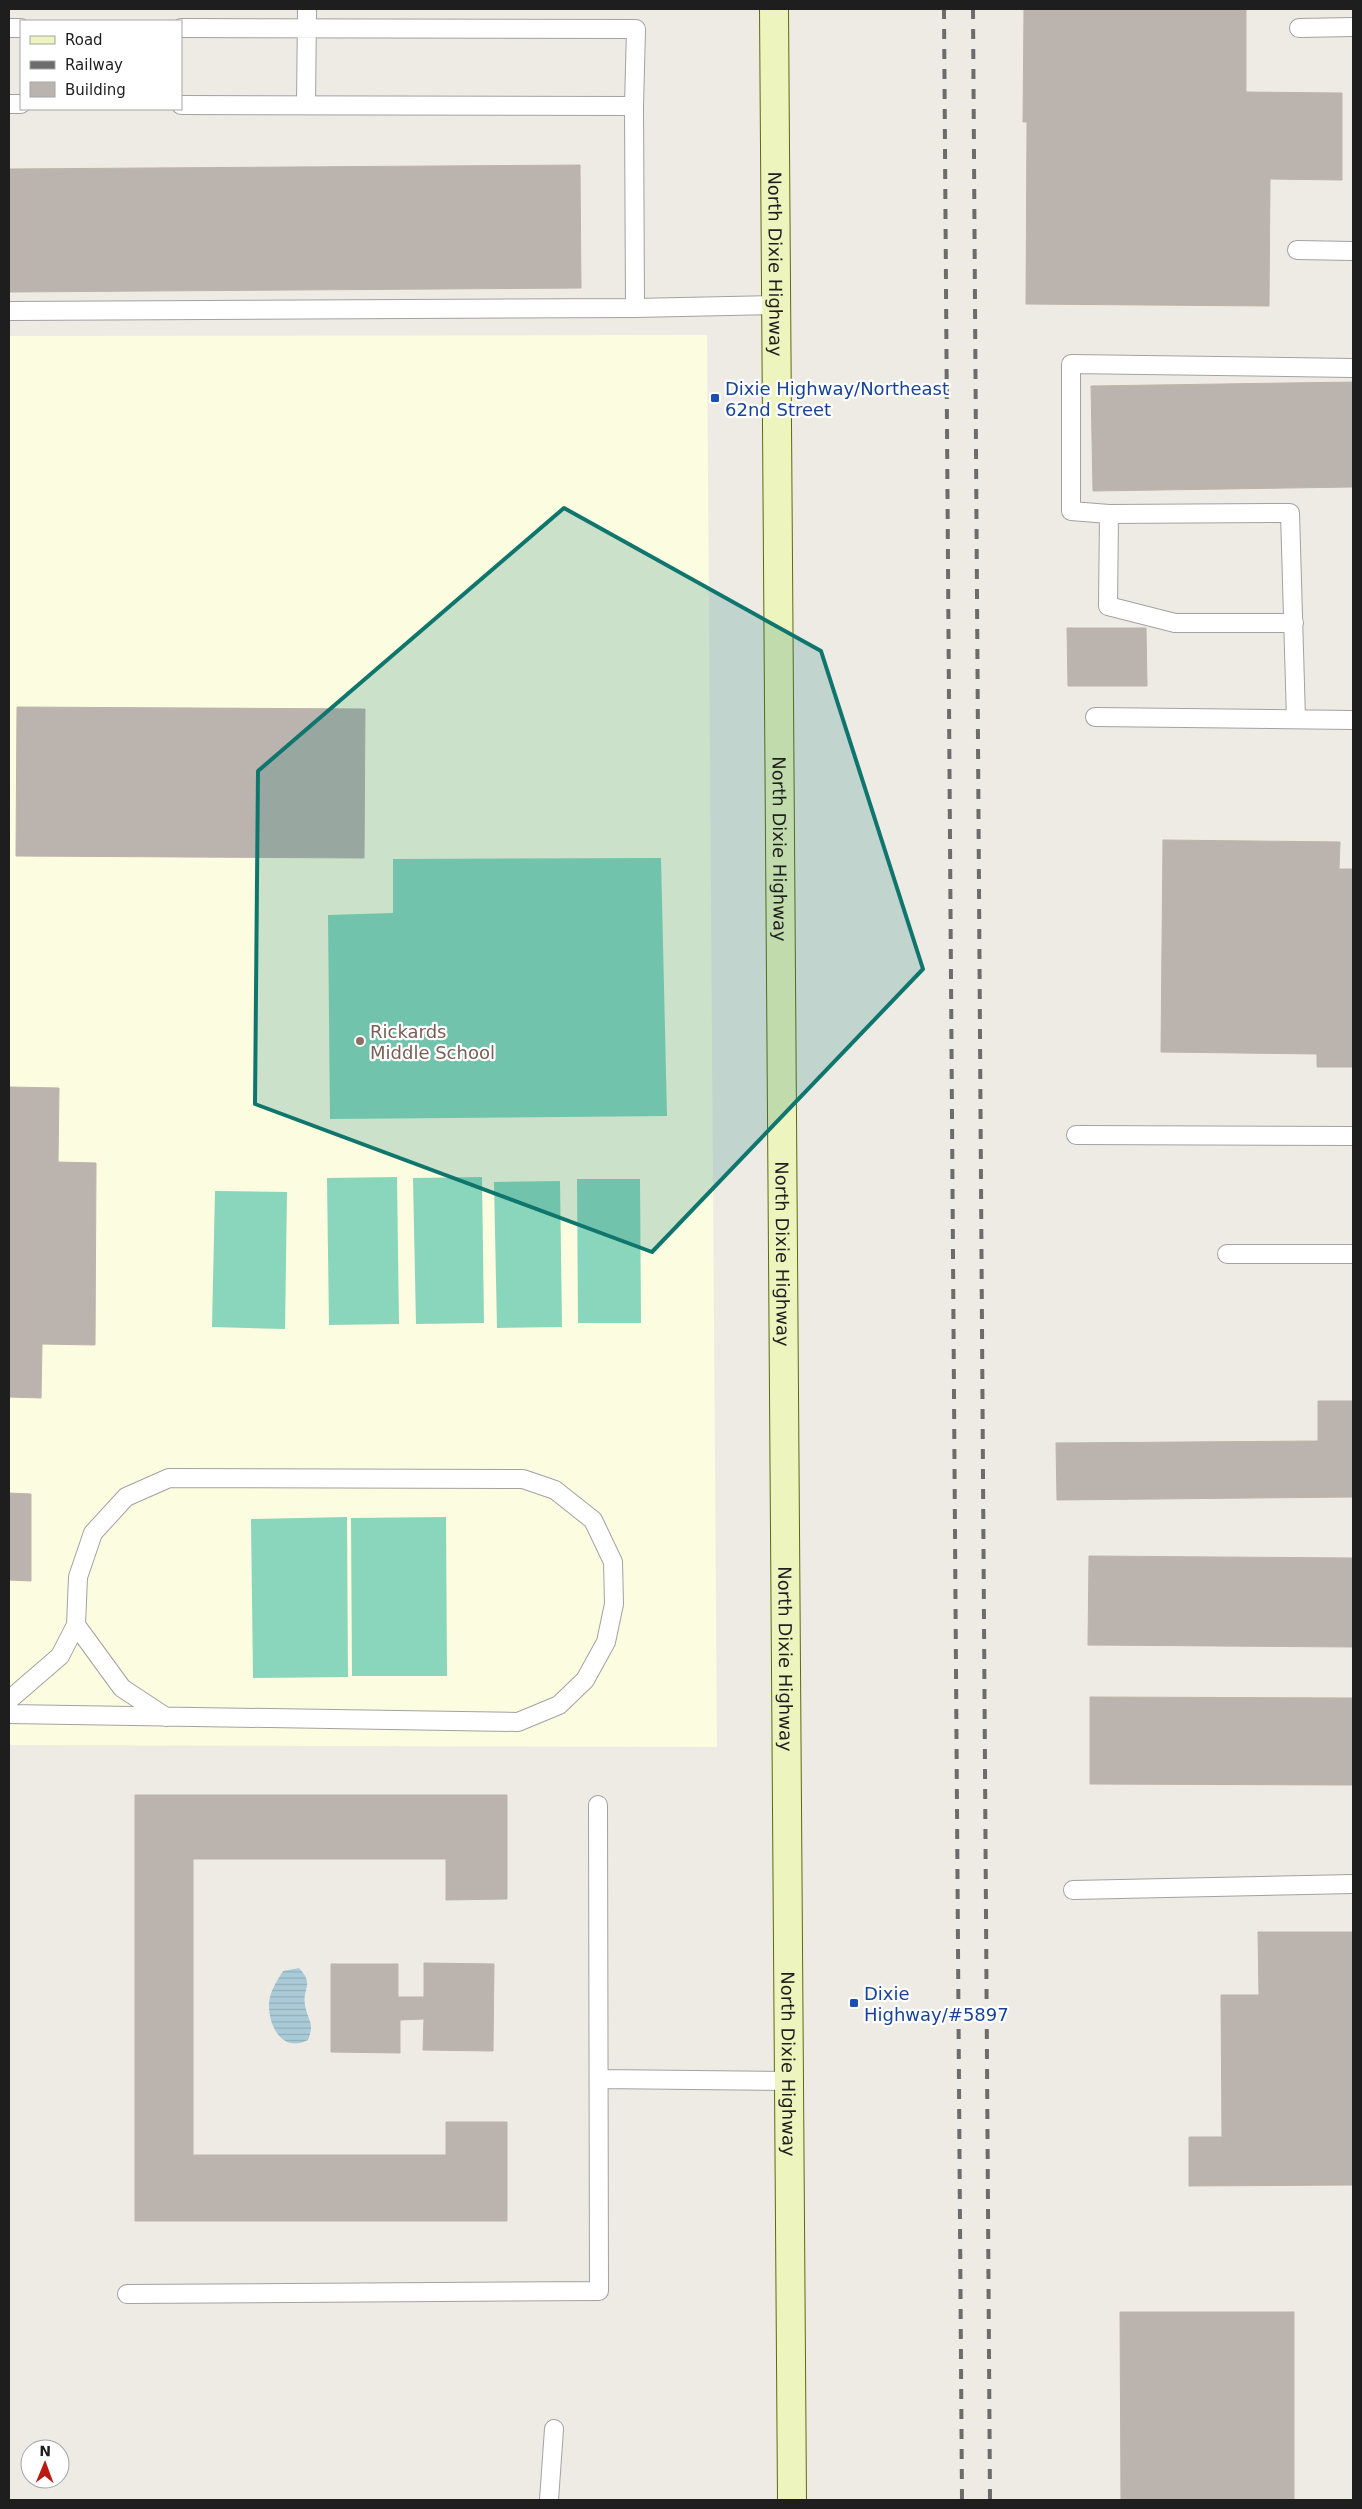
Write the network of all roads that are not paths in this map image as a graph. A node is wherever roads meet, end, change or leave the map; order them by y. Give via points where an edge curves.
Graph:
1 (307, 9) edge
2 (774, 9) edge
3 (1353, 27) edge
4 (182, 28) edge
5 (307, 28) junction
6 (1298, 28) dead end
7 (182, 105) edge
8 (306, 105) junction
9 (634, 106) junction
10 (1296, 250) dead end
11 (1353, 251) edge
12 (776, 305) junction
13 (635, 308) junction
14 (9, 311) edge
15 (1353, 368) edge
16 (1109, 514) junction
17 (1294, 623) junction
18 (1095, 717) dead end
19 (1296, 720) junction
20 (1353, 720) edge
21 (1076, 1135) dead end
22 (1353, 1136) edge
23 (1227, 1254) dead end
24 (1353, 1254) edge
25 (76, 1625) junction
26 (9, 1700) edge
27 (9, 1714) edge
28 (167, 1717) junction
29 (598, 1805) dead end
30 (1353, 1884) edge
31 (1073, 1890) dead end
32 (600, 2079) junction
33 (789, 2081) junction
34 (127, 2294) dead end
35 (554, 2429) dead end
36 (549, 2500) edge
37 (792, 2500) edge

1 - 5 lane
2 - 12 main road, North Dixie Highway
3 - 6 lane
4 - 5 lane
5 - 8 lane
5 - 9 lane via 636,29
7 - 8 lane
8 - 9 lane
9 - 13 lane
10 - 11 lane
12 - 13 lane
12 - 33 main road, North Dixie Highway
13 - 14 lane
15 - 16 lane via 1071,364 1071,511
16 - 17 lane via 1108,606 1175,623
16 - 17 lane via 1290,513
17 - 19 lane
18 - 19 lane
19 - 20 lane
21 - 22 lane
23 - 24 lane
25 - 26 lane via 60,1656
25 - 28 lane via 122,1688
25 - 28 lane via 78,1577 93,1533 126,1497 169,1478 522,1479 555,1490 593,1520 613,1562 614,1604 606,1642 585,1680 558,1705 518,1722
27 - 28 lane
29 - 32 lane
30 - 31 lane
32 - 33 lane
32 - 34 lane via 599,2291
33 - 37 main road, North Dixie Highway
35 - 36 lane

